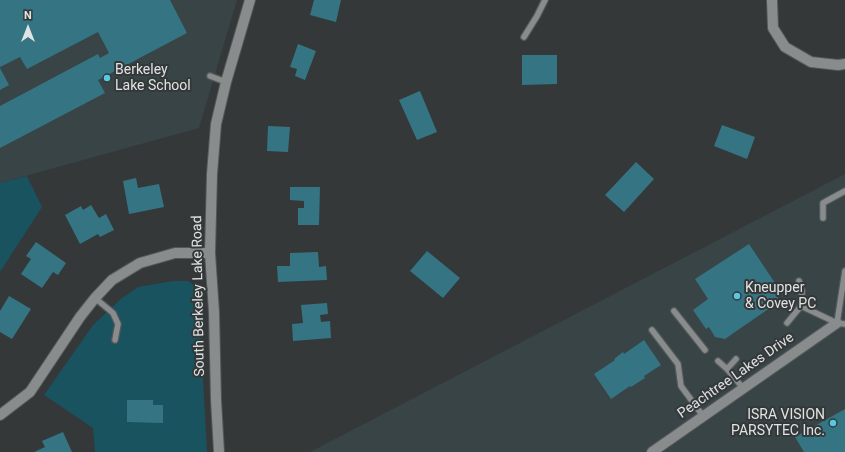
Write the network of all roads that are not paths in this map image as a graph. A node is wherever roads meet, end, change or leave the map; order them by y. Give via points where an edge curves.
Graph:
1 (250, 0) edge
2 (545, 0) edge
3 (772, 0) edge
4 (524, 37) dead end
5 (845, 64) edge
6 (210, 76) dead end
7 (226, 82) junction
8 (845, 191) edge
9 (823, 218) dead end
10 (210, 253) junction
11 (845, 270) edge
12 (799, 281) dead end
13 (95, 298) junction
14 (801, 306) junction
15 (674, 311) dead end
16 (787, 323) dead end
17 (841, 324) edge
18 (652, 330) dead end
19 (115, 340) dead end
20 (705, 350) dead end
21 (736, 359) dead end
22 (718, 361) dead end
23 (727, 369) junction
24 (743, 388) junction
25 (0, 415) edge
26 (703, 416) junction
27 (219, 452) edge
28 (652, 452) edge

1 - 7 street, South Berkeley Lake Road
2 - 4 lane
3 - 5 street via 773,28 785,47 811,62
6 - 7 lane
7 - 10 street, South Berkeley Lake Road via 216,124
8 - 9 lane via 823,203
10 - 13 street via 175,253 140,262 112,280
10 - 27 street, South Berkeley Lake Road
11 - 17 lane
12 - 14 lane via 802,291
13 - 19 lane via 113,313 118,324
13 - 25 street via 30,392
14 - 16 lane
14 - 17 lane
15 - 20 lane
17 - 24 street, Peachtree Lakes Drive
18 - 26 lane via 678,364 681,386
21 - 23 lane
22 - 23 lane
23 - 24 lane
24 - 26 street, Peachtree Lakes Drive
26 - 28 street, Peachtree Lakes Drive

